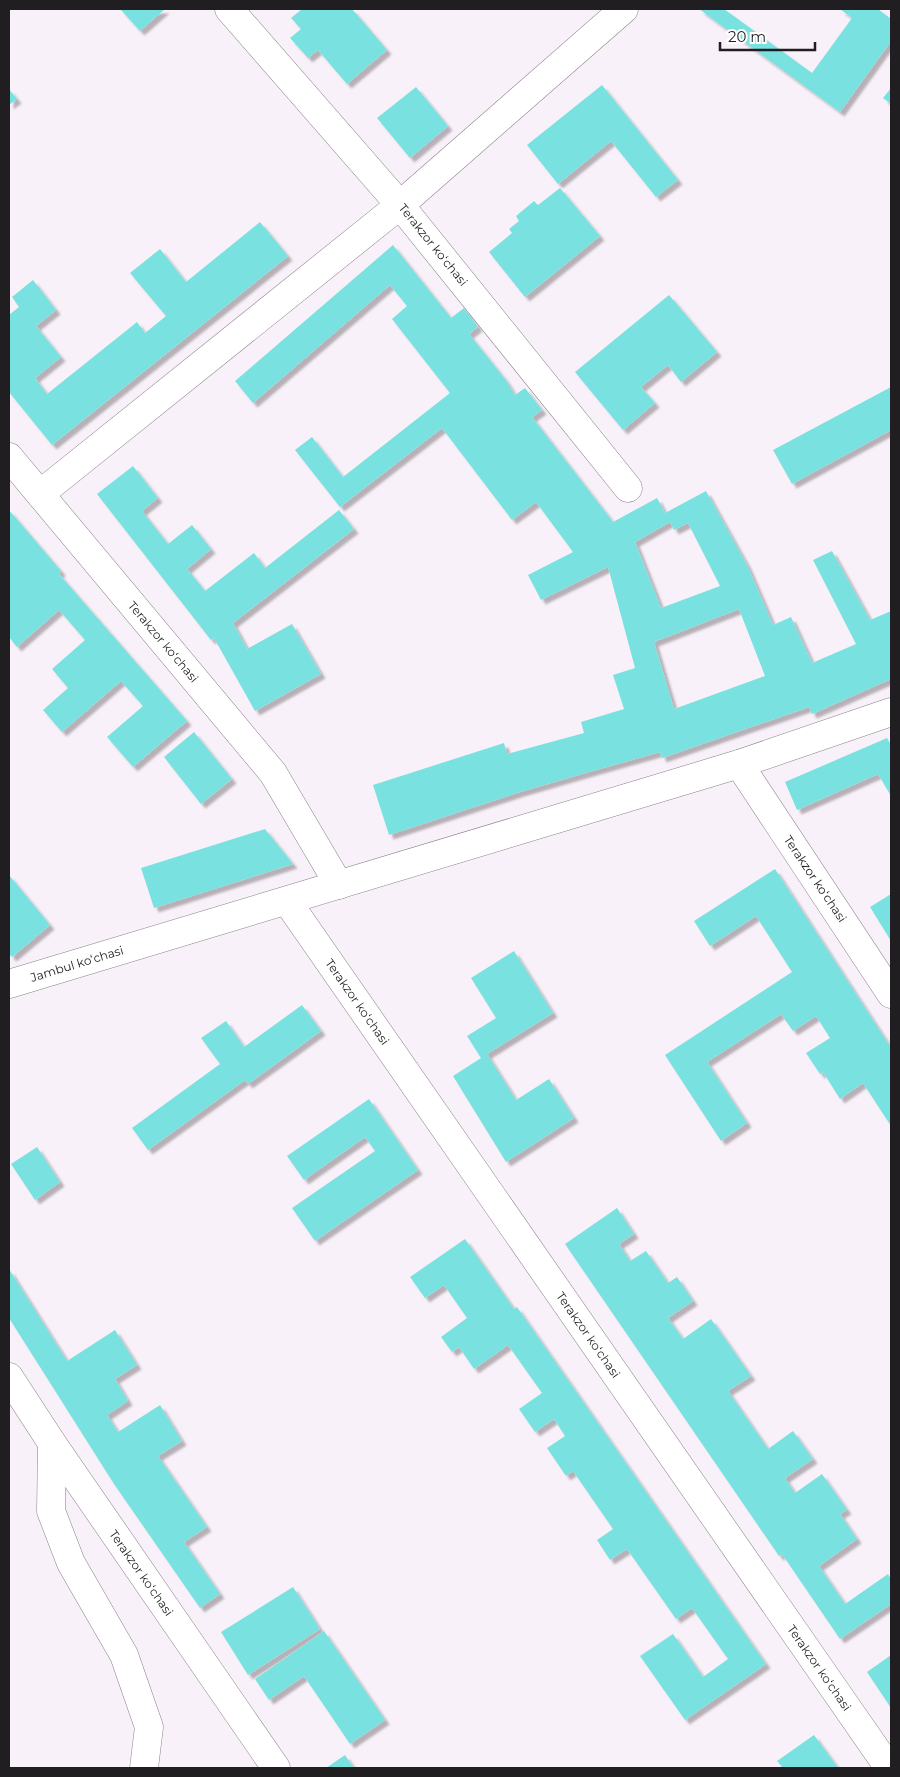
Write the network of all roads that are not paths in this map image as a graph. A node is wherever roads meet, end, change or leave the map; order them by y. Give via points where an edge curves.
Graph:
1 (229, 9) edge
2 (624, 9) edge
3 (400, 205) junction
4 (9, 457) edge
5 (628, 488) dead end
6 (40, 494) junction
7 (891, 712) edge
8 (739, 764) junction
9 (339, 885) junction
10 (287, 902) junction
11 (9, 984) edge
12 (891, 994) edge
13 (9, 1377) edge
14 (52, 1443) junction
15 (144, 1768) edge
16 (276, 1768) edge
17 (889, 1768) edge

1 - 3 street, Terakzor koʻchasi
2 - 3 street
3 - 5 street, Terakzor koʻchasi
3 - 6 street
4 - 6 street, Terakzor koʻchasi
6 - 9 street, Terakzor koʻchasi via 273,773
7 - 8 street, Jambul koʻchasi
8 - 9 street, Jambul koʻchasi
8 - 12 street, Terakzor koʻchasi
9 - 10 street, Jambul koʻchasi
10 - 11 street, Jambul koʻchasi
10 - 17 street, Terakzor koʻchasi
13 - 14 street, Terakzor koʻchasi
14 - 15 street via 51,1511 71,1563 124,1656 149,1727
14 - 16 street, Terakzor koʻchasi

